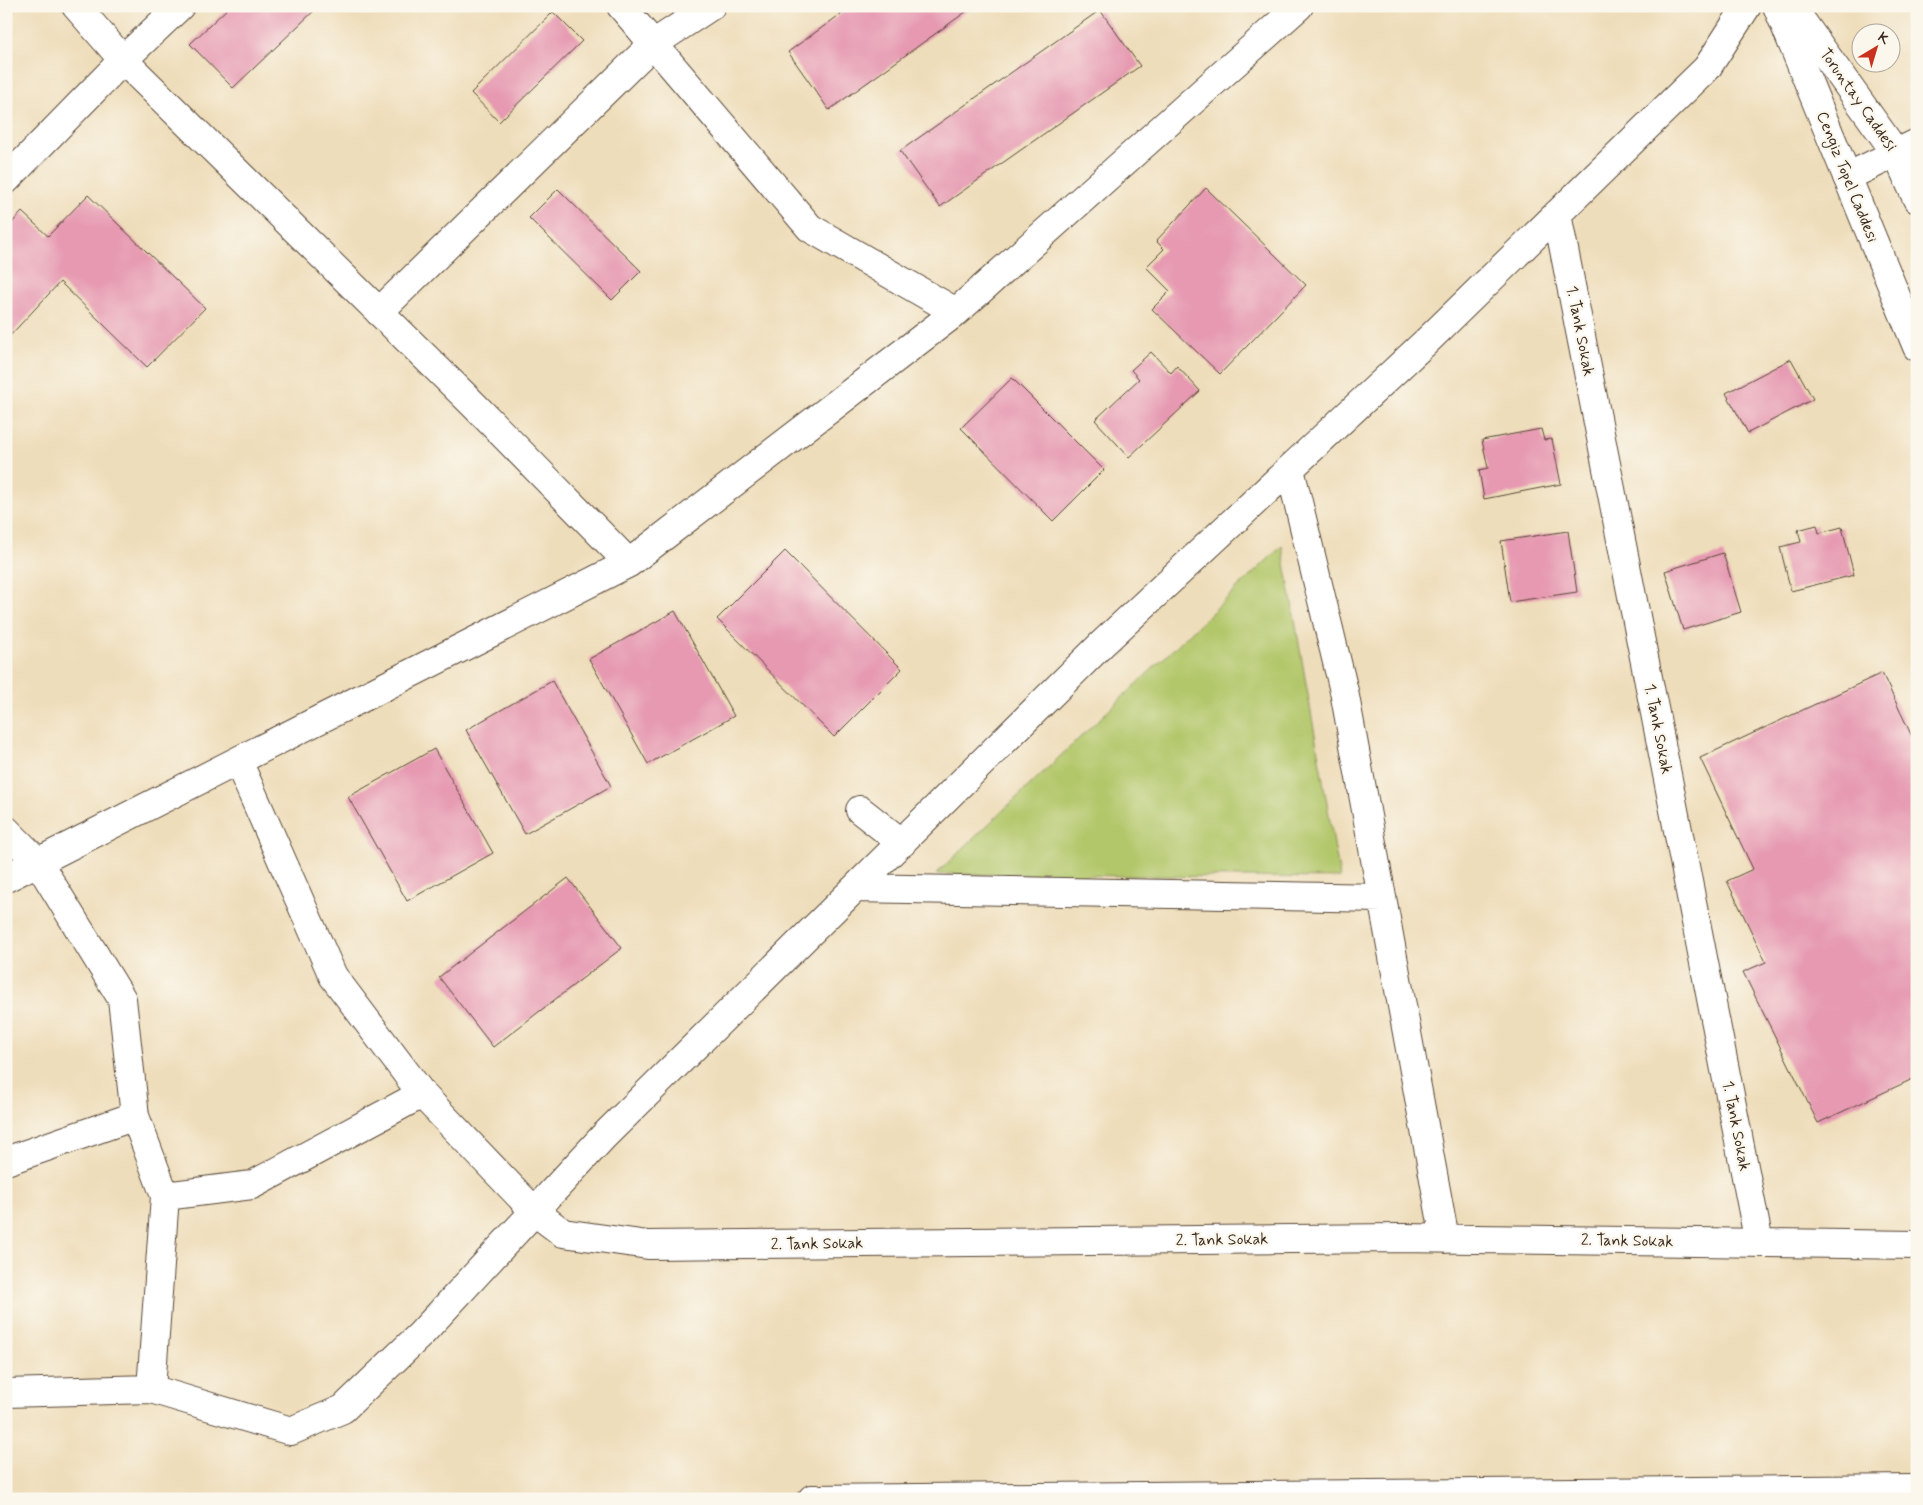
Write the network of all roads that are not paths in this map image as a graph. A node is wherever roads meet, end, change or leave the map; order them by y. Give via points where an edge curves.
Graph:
1 (76, 6) edge
2 (180, 6) edge
3 (621, 6) edge
4 (711, 6) edge
5 (1300, 6) edge
6 (1747, 6) edge
7 (1777, 6) edge
8 (1791, 6) edge
9 (653, 44) junction
10 (123, 60) junction
11 (1906, 148) edge
12 (1847, 177) junction
13 (6, 180) edge
14 (1917, 199) edge
15 (1557, 214) junction
16 (379, 312) junction
17 (956, 312) junction
18 (1917, 347) edge
19 (1290, 469) junction
20 (629, 563) junction
21 (238, 762) junction
22 (860, 810) dead end
23 (6, 830) edge
24 (902, 843) junction
25 (38, 862) junction
26 (6, 878) edge
27 (855, 888) junction
28 (1382, 898) junction
29 (422, 1094) junction
30 (135, 1116) junction
31 (6, 1161) edge
32 (165, 1196) junction
33 (535, 1212) junction
34 (1444, 1239) junction
35 (1758, 1243) junction
36 (1917, 1245) edge
37 (151, 1389) junction
38 (6, 1393) edge
39 (1917, 1489) edge
40 (812, 1499) edge

1 - 10 main road
2 - 10 main road
3 - 9 main road
4 - 9 main road
5 - 17 main road
6 - 15 main road via 1707,68
7 - 12 main road, Cengiz Topel Caddesi
8 - 11 main road, Toruntay Caddesi
9 - 16 main road
9 - 17 main road via 810,228
10 - 13 main road
10 - 16 main road
11 - 12 main road
11 - 14 main road, Toruntay Caddesi
12 - 18 main road, Cengiz Topel Caddesi
15 - 19 main road
15 - 35 main road, 1. Tank Sokak
16 - 20 main road
17 - 20 main road
19 - 24 main road via 1102,644
19 - 28 main road via 1344,691
20 - 21 main road
21 - 25 main road
21 - 29 main road, 2. Tank Sokak via 333,976
22 - 24 main road
23 - 25 main road
24 - 27 main road
25 - 26 main road
25 - 30 main road via 122,999
27 - 28 main road
27 - 33 main road via 603,1137
28 - 34 main road
29 - 32 main road via 252,1185
29 - 33 main road, 2. Tank Sokak
30 - 31 main road
30 - 32 main road
32 - 37 main road
33 - 34 main road, 2. Tank Sokak via 563,1233 648,1245
33 - 37 main road via 421,1334 343,1410 290,1432
34 - 35 main road, 2. Tank Sokak
35 - 36 main road, 2. Tank Sokak
37 - 38 main road
39 - 40 main road

